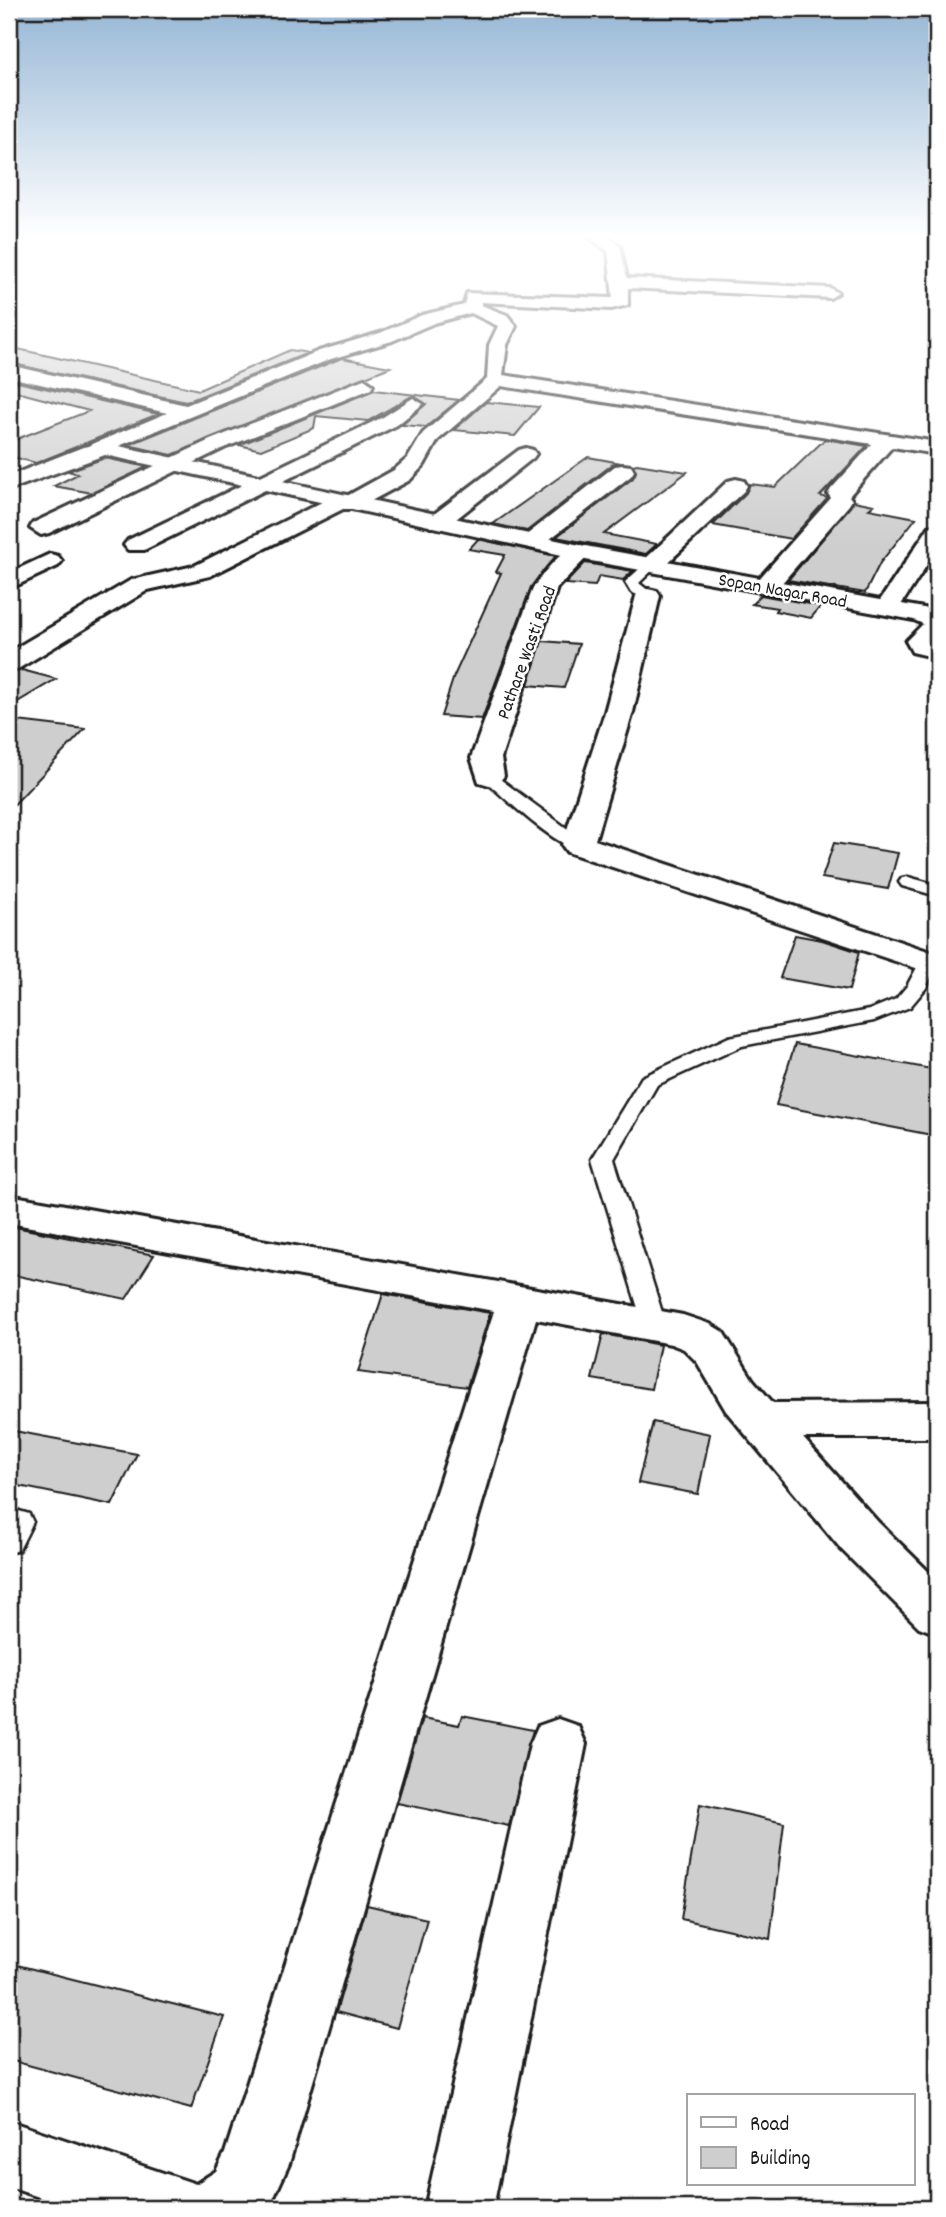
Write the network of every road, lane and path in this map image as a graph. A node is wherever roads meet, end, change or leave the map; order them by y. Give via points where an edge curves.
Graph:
1 (374, 340) edge
2 (500, 340) edge
3 (9, 371) edge
4 (497, 380) junction
5 (364, 385) dead end
6 (413, 404) dead end
7 (188, 412) junction
8 (887, 440) junction
9 (937, 448) edge
10 (97, 449) junction
11 (526, 454) dead end
12 (175, 465) junction
13 (623, 471) dead end
14 (9, 484) edge
15 (262, 485) junction
16 (736, 486) dead end
17 (344, 503) junction
18 (438, 522) junction
19 (41, 528) dead end
20 (937, 532) edge
21 (533, 541) junction
22 (136, 545) dead end
23 (580, 552) junction
24 (50, 561) dead end
25 (652, 565) junction
26 (9, 582) edge
27 (765, 586) junction
28 (648, 596) joint
29 (887, 608) junction
30 (937, 650) edge
31 (9, 663) edge
32 (489, 776) joint
33 (578, 845) junction
34 (908, 882) dead end
35 (937, 891) edge
36 (933, 963) edge
37 (9, 1209) edge
38 (519, 1301) junction
39 (654, 1325) junction
40 (937, 1420) edge
41 (760, 1421) junction
42 (937, 1612) edge
43 (558, 1744) dead end
44 (9, 2154) edge
45 (173, 2208) edge
46 (220, 2208) edge
47 (459, 2208) edge

1 - 7 street via 325,355
2 - 4 street
3 - 7 street
4 - 8 street
4 - 17 street via 430,437 417,461 402,475
5 - 12 street
6 - 15 street via 390,421
7 - 10 street
8 - 9 street
8 - 27 street
10 - 12 street
10 - 14 street
11 - 18 street
12 - 15 street
12 - 19 street
13 - 21 street
15 - 17 street
15 - 22 street
16 - 25 street
17 - 18 street
17 - 31 street via 202,571 140,584
18 - 21 street
20 - 29 street
21 - 23 street
23 - 25 street, Sopan Nagar Road
23 - 32 street, Pathare Wasti Road via 545,587 486,758
24 - 26 street
25 - 27 street, Sopan Nagar Road
25 - 28 lane via 632,582
27 - 29 street, Sopan Nagar Road
28 - 33 street
29 - 30 street, Sopan Nagar Road via 933,619 937,625 919,641 921,646
32 - 33 lane, Pathare Wasti Road
33 - 36 street, Pathare Wasti Road
34 - 35 lane
36 - 39 lane via 903,1003 884,1011 736,1041 649,1081 603,1159
37 - 38 street
38 - 39 street
38 - 46 street via 255,2164 240,2195
39 - 41 street via 701,1339
40 - 41 street
41 - 42 street via 821,1494
43 - 47 street
44 - 45 street

